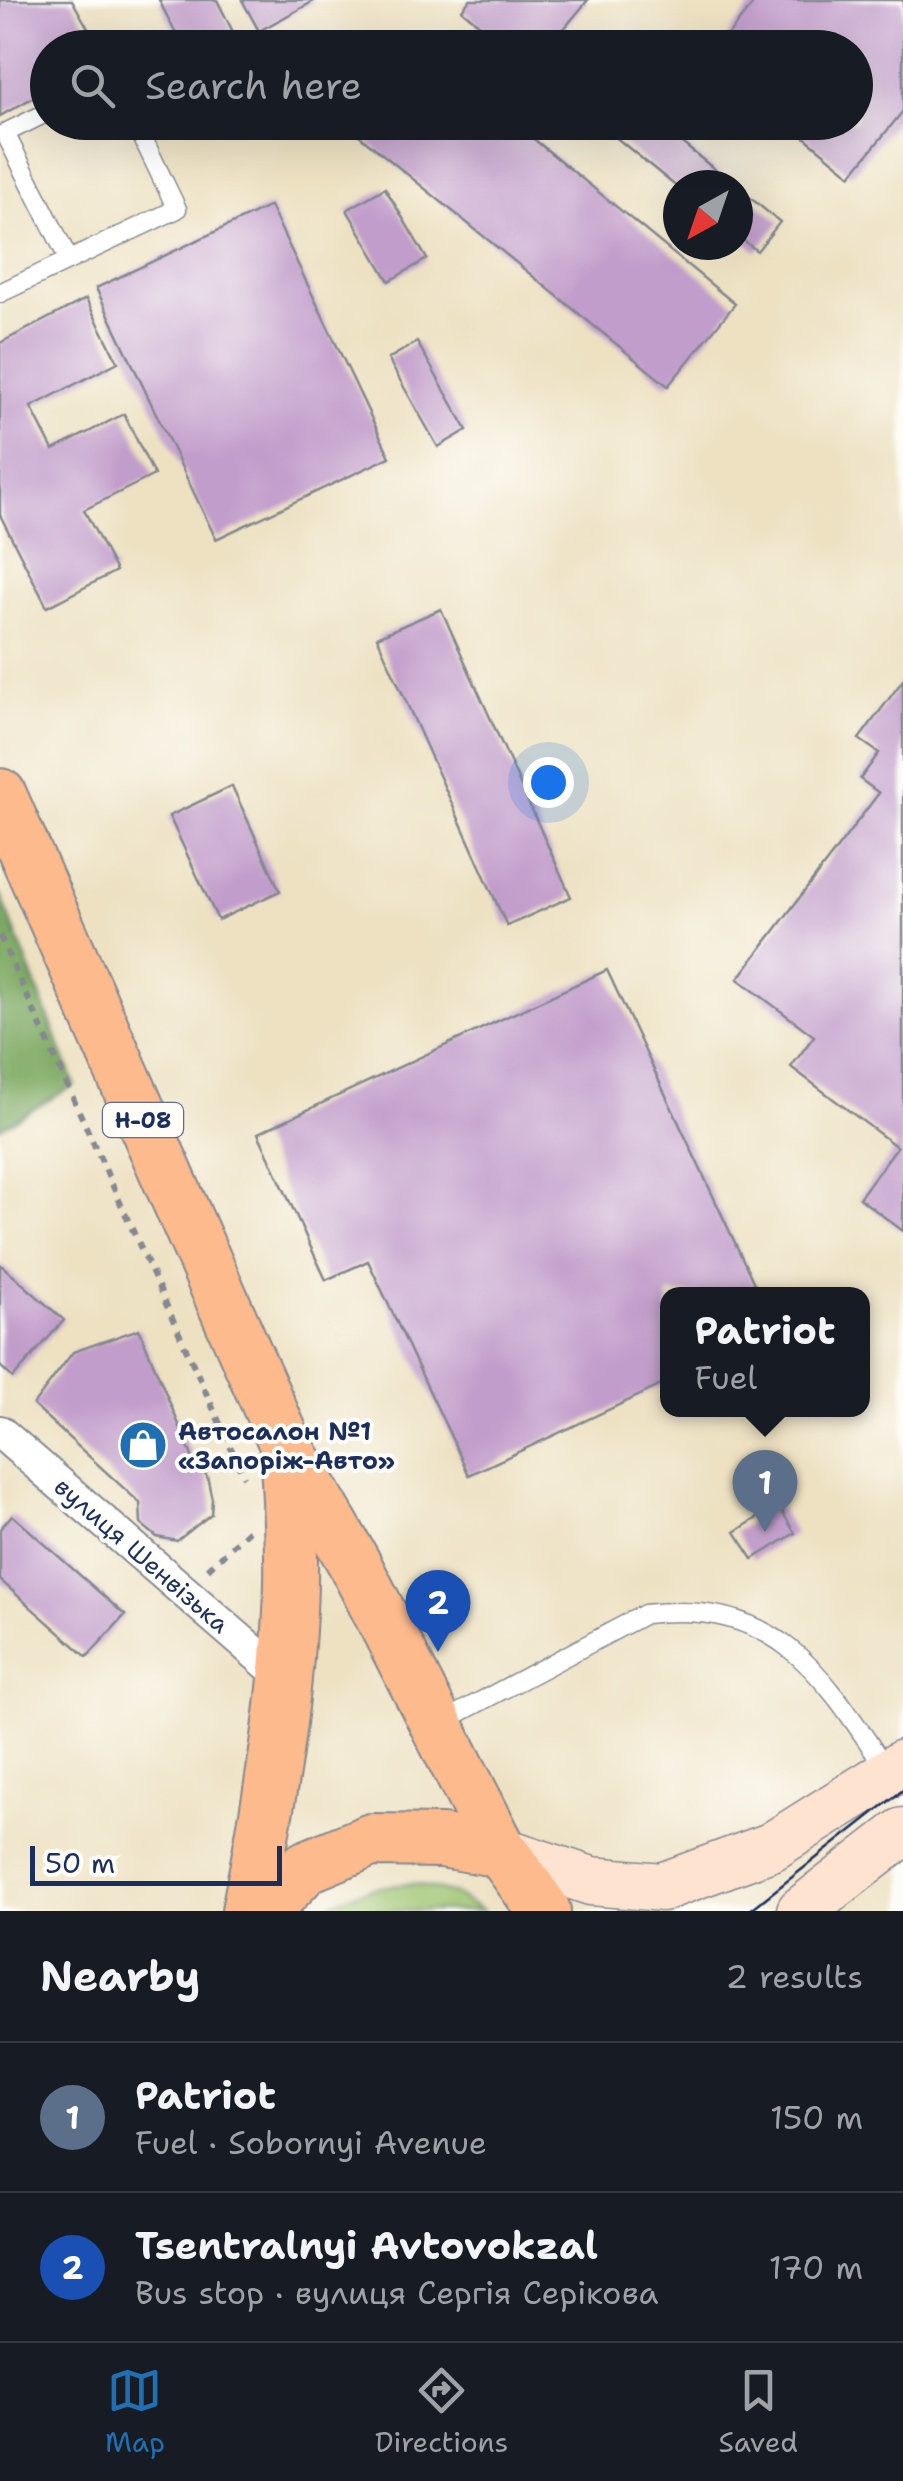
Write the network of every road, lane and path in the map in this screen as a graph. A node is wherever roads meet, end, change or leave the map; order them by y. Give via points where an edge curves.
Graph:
1 (30, 121) edge
2 (144, 140) edge
3 (68, 258) junction
4 (0, 293) edge
5 (0, 796) edge
6 (0, 936) edge
7 (0, 1432) edge
8 (286, 1445) junction
9 (247, 1483) dead end
10 (264, 1516) dead end
11 (185, 1592) junction
12 (284, 1678) junction
13 (436, 1726) junction
14 (896, 1768) edge
15 (903, 1832) edge
16 (502, 1852) junction
17 (248, 1911) edge
18 (264, 1911) edge
19 (544, 1911) edge
20 (801, 1911) edge

1 - 3 lane via 5,134
2 - 3 lane via 177,209
3 - 4 lane
5 - 8 main road, Н-08
6 - 9 path
7 - 11 street, вулиця Шенвізька
8 - 12 main road, Н-08 via 291,1583
8 - 13 main road, Н-08
10 - 11 path
11 - 12 street, вулиця Шенвізька
12 - 17 main road, Н-08
13 - 14 lane via 645,1614 678,1610 750,1624 799,1654
13 - 16 main road, Н-08
14 - 16 main road via 771,1847 662,1887 591,1882
15 - 20 main road
16 - 18 main road via 442,1841 371,1840 306,1867
16 - 19 main road, Н-08

